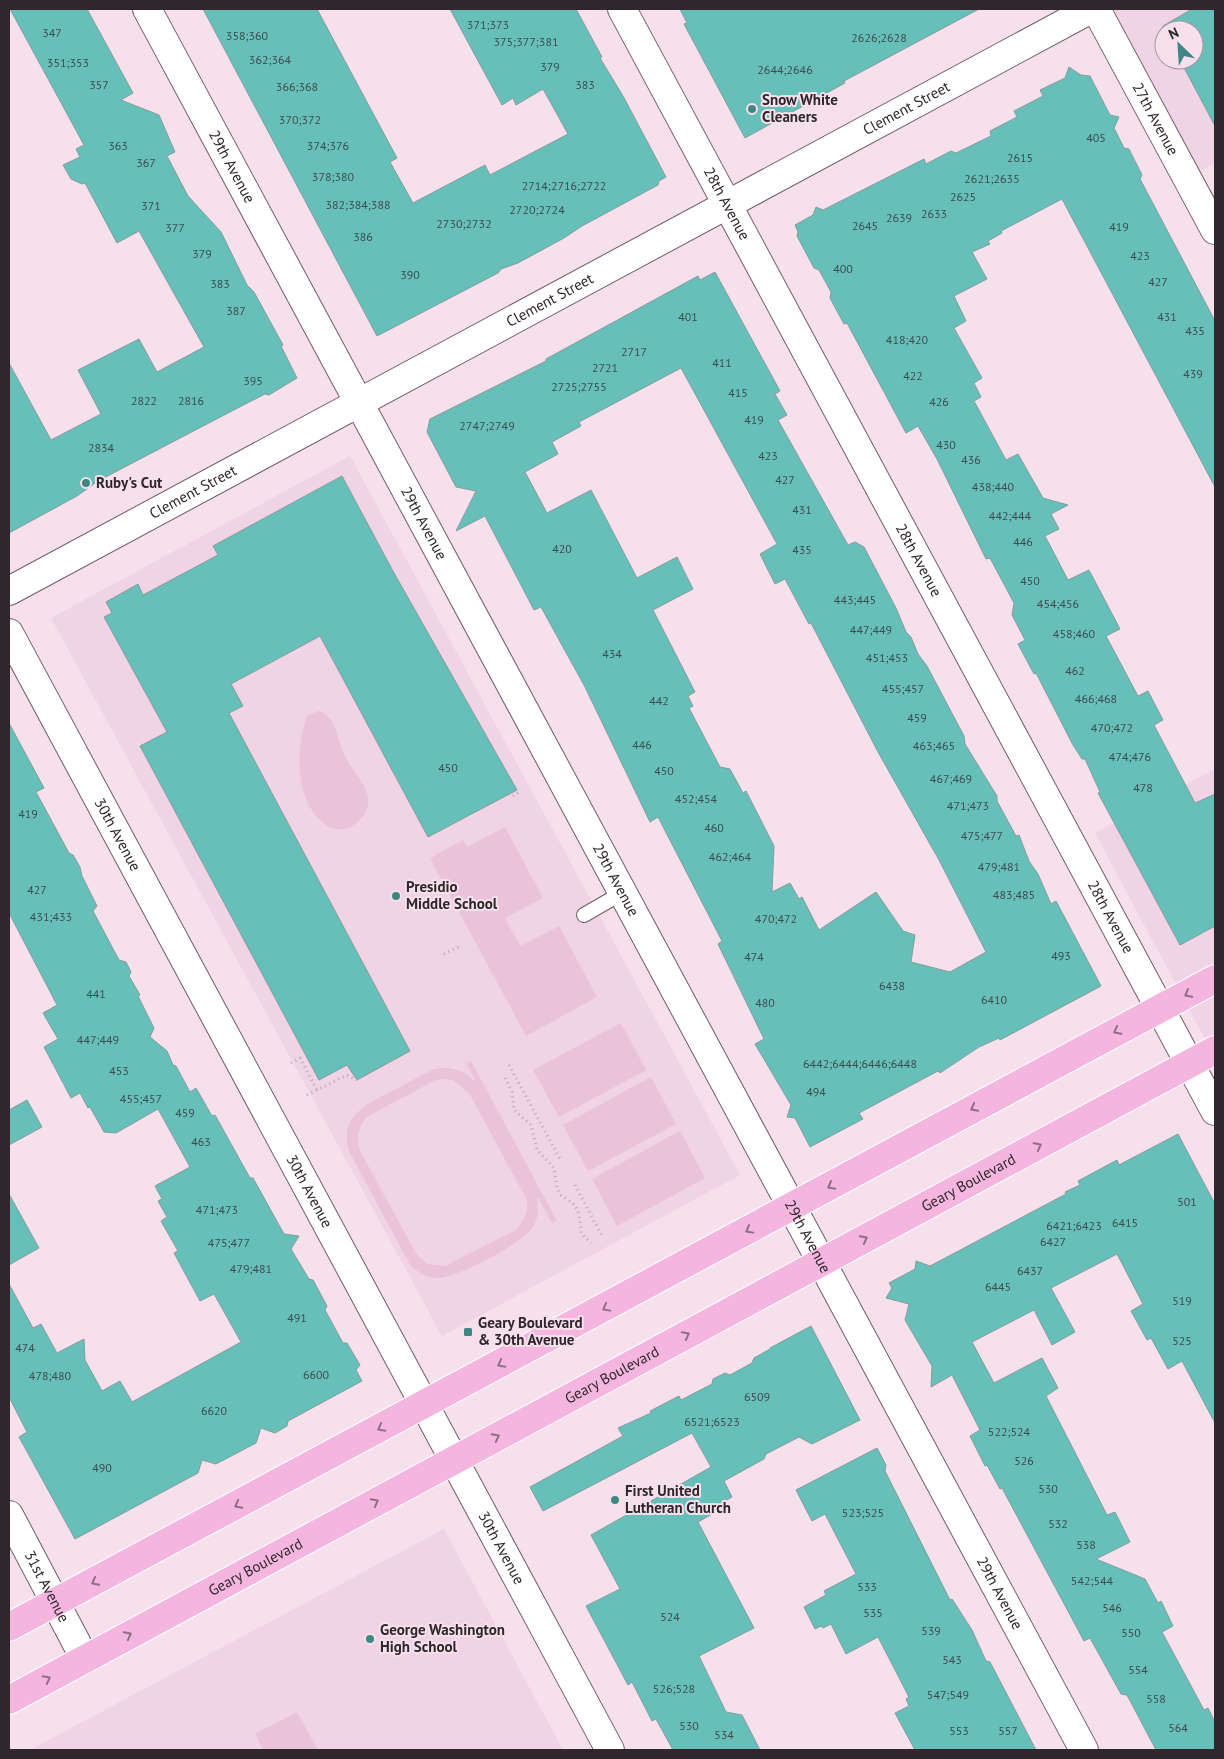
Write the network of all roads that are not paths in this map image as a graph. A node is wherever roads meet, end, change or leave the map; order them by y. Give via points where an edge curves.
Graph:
1 (147, 9) edge
2 (622, 9) edge
3 (1091, 9) edge
4 (1096, 9) edge
5 (727, 204) junction
6 (1215, 230) edge
7 (358, 402) junction
8 (9, 591) edge
9 (9, 633) edge
10 (622, 892) junction
11 (584, 915) dead end
12 (1215, 979) edge
13 (1160, 1008) junction
14 (1215, 1050) edge
15 (1190, 1064) junction
16 (1215, 1111) edge
17 (791, 1206) junction
18 (821, 1262) junction
19 (424, 1404) junction
20 (454, 1460) junction
21 (9, 1516) edge
22 (55, 1603) junction
23 (9, 1628) edge
24 (85, 1658) junction
25 (9, 1700) edge
26 (610, 1750) edge
27 (1084, 1750) edge

1 - 7 street, 29th Avenue
2 - 5 street, 28th Avenue
3 - 5 street, Clement Street
4 - 6 street, 27th Avenue
5 - 7 street, Clement Street
5 - 13 street, 28th Avenue
7 - 8 street, Clement Street
7 - 10 street, 29th Avenue
9 - 19 street, 30th Avenue
10 - 11 lane
10 - 17 street, 29th Avenue
12 -> 13 main road
13 - 15 street, 28th Avenue
13 -> 17 main road
14 - 15 main road, Geary Boulevard
15 - 16 street, 28th Avenue
18 -> 15 main road, Geary Boulevard
17 - 18 street, 29th Avenue
17 -> 19 main road
20 -> 18 main road, Geary Boulevard
18 - 27 street, 29th Avenue
19 - 20 street, 30th Avenue
19 -> 22 main road
24 -> 20 main road, Geary Boulevard
20 - 26 street, 30th Avenue
21 - 22 street, 31st Avenue
22 - 23 main road
22 - 24 street, 31st Avenue
25 -> 24 main road, Geary Boulevard

